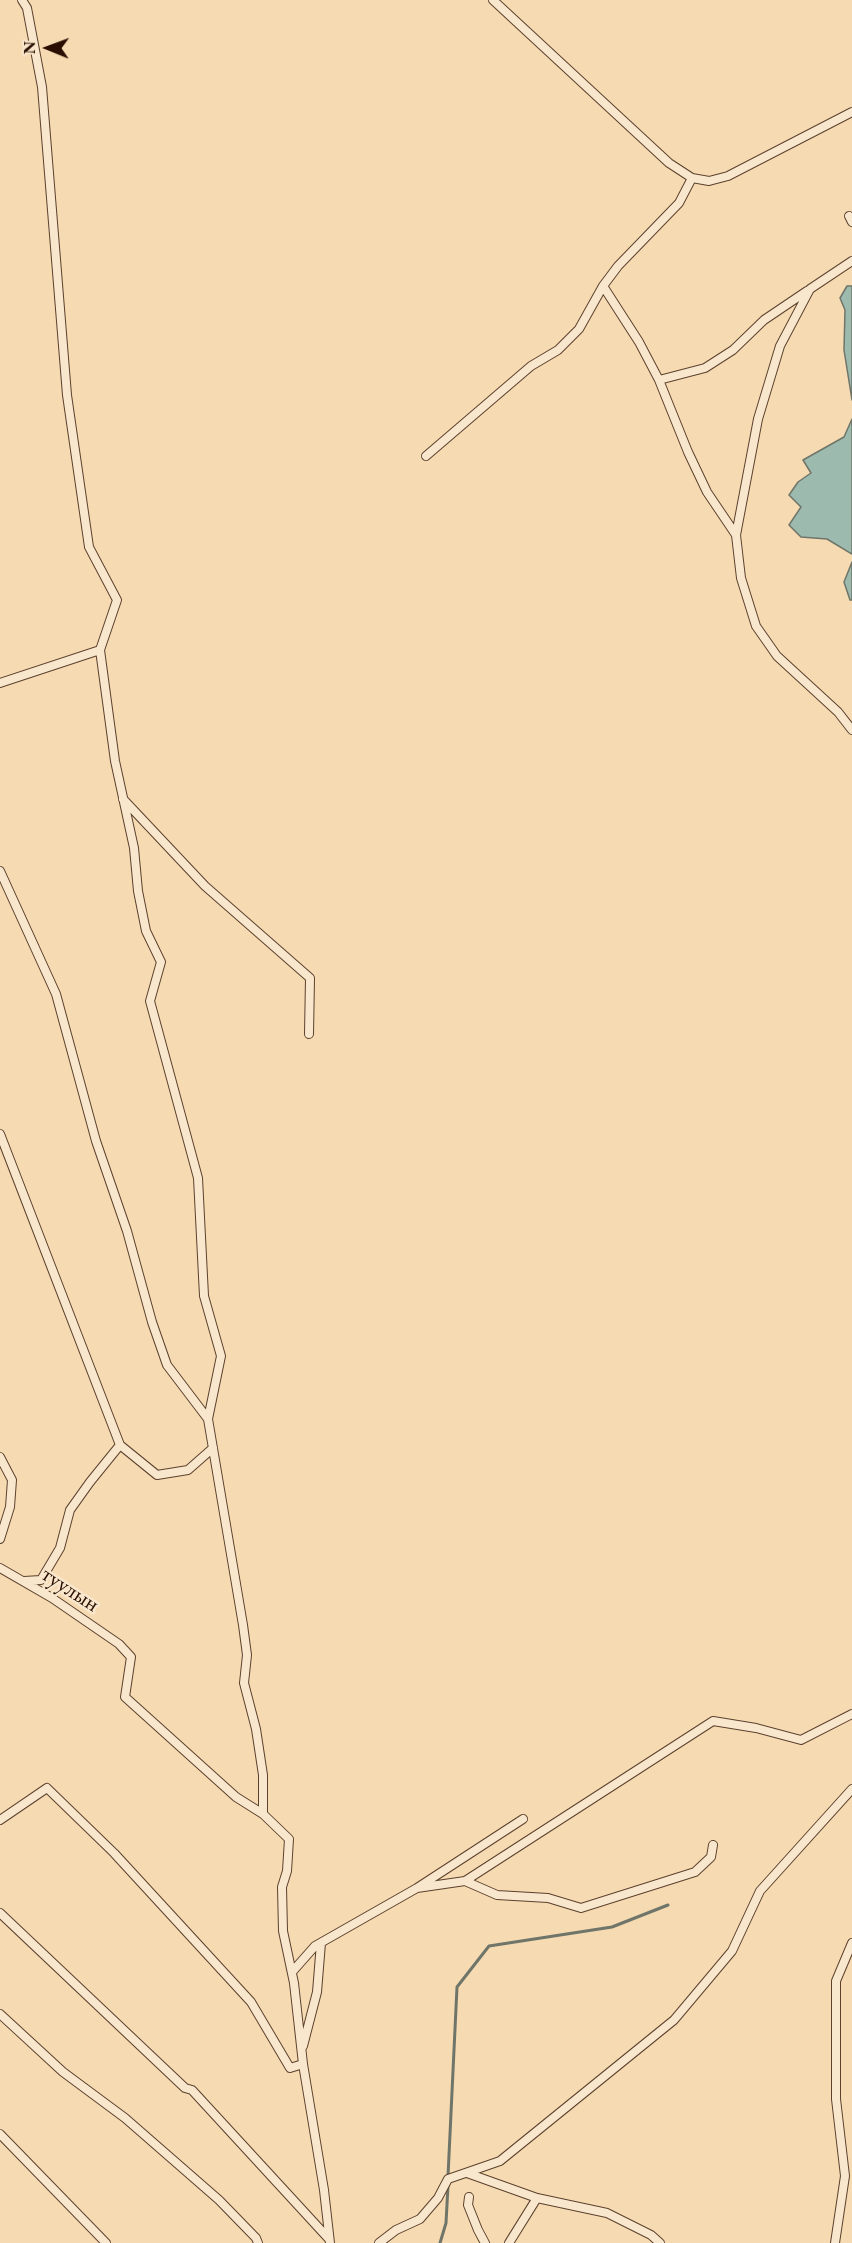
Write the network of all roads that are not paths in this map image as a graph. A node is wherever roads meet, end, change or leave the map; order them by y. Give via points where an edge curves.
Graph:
1 (22, 0) edge
2 (493, 0) edge
3 (852, 112) edge
4 (692, 178) junction
5 (852, 261) edge
6 (603, 286) junction
7 (810, 289) junction
8 (659, 380) junction
9 (426, 456) dead end
10 (736, 535) junction
11 (100, 650) junction
12 (0, 682) edge
13 (852, 730) edge
14 (123, 799) junction
15 (0, 871) edge
16 (309, 1034) dead end
17 (0, 1134) edge
18 (208, 1419) junction
19 (120, 1445) junction
20 (213, 1448) junction
21 (0, 1456) edge
22 (0, 1539) edge
23 (0, 1568) edge
24 (24, 1581) junction
25 (852, 1714) edge
26 (852, 1789) edge
27 (263, 1814) junction
28 (523, 1819) dead end
29 (0, 1820) edge
30 (713, 1845) dead end
31 (465, 1881) junction
32 (417, 1888) junction
33 (0, 1913) edge
34 (321, 1943) junction
35 (852, 1943) edge
36 (292, 1972) junction
37 (0, 2014) edge
38 (302, 2052) junction
39 (303, 2064) junction
40 (0, 2134) edge
41 (466, 2172) junction
42 (469, 2197) dead end
43 (537, 2198) junction
44 (330, 2241) edge
45 (106, 2243) edge
46 (258, 2243) edge
47 (379, 2243) edge
48 (485, 2243) edge
49 (509, 2243) edge
50 (660, 2243) edge
51 (835, 2243) edge

1 - 11 street via 27,8 42,87 67,395 90,547 117,600
2 - 4 street via 669,163
3 - 4 street via 728,176 709,181
4 - 6 street via 680,203
5 - 7 street
6 - 8 street
6 - 9 street via 579,329 558,350 531,366
7 - 8 street via 705,368
7 - 10 street via 780,346 758,419
8 - 10 street via 707,492
10 - 13 street via 741,578 756,626 777,656
11 - 12 street
11 - 14 street
14 - 16 street via 205,886 310,978
14 - 18 street via 146,931 161,962 150,1001 198,1178 204,1296 221,1356
15 - 18 street via 56,994 96,1142 167,1365
17 - 19 street
18 - 20 street
19 - 20 street via 157,1475 188,1470
19 - 24 street via 70,1510 60,1548 41,1580
20 - 27 street via 243,1624 247,1655 244,1683 263,1775
21 - 22 street via 12,1480 10,1507
23 - 24 street, туулын
24 - 27 street, туулын via 119,1644 130,1657 125,1696 236,1797
25 - 31 street via 801,1740 713,1721
26 - 41 street via 760,1891 732,1951 674,2020 500,2161
27 - 36 street via 289,1839 282,1887 283,1931
28 - 32 street
29 - 39 street via 47,1788 114,1853 251,2002 290,2068
30 - 31 street via 711,1857 695,1872 581,1908 548,1899 497,1895
31 - 32 street
32 - 34 street
33 - 44 street via 185,2088 192,2090
34 - 36 street
34 - 38 street via 317,1992
35 - 51 street via 836,1981 836,2099 845,2176
36 - 38 street
37 - 46 street via 63,2072 124,2118 219,2200
38 - 39 street
39 - 44 street
40 - 45 street
41 - 43 street
41 - 47 street via 448,2179 420,2219
42 - 48 street via 468,2205
43 - 49 street
43 - 50 street via 607,2212

